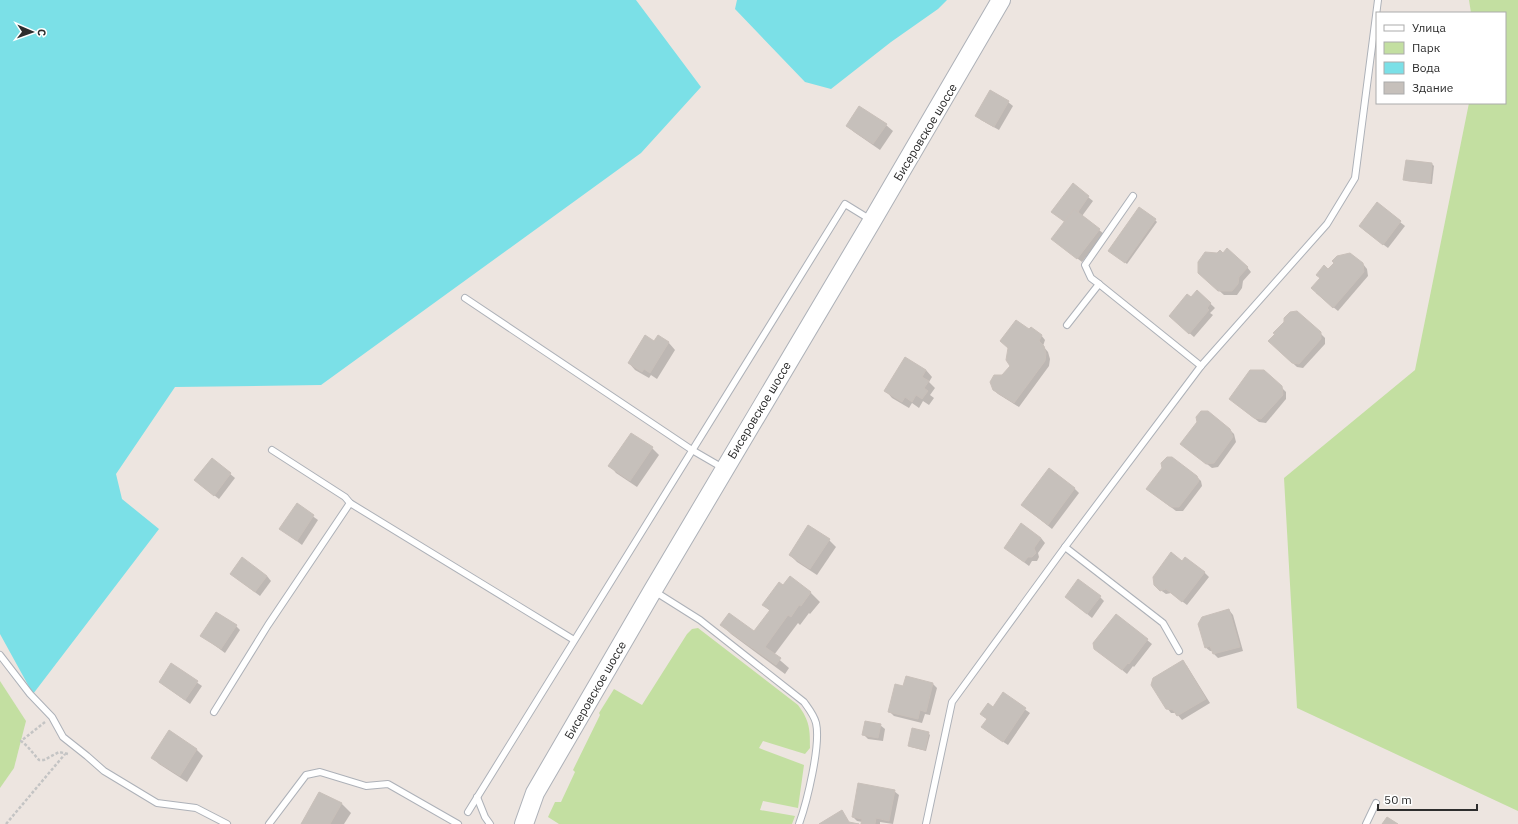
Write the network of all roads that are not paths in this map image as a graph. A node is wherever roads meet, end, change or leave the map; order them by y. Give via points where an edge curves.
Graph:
1 (1001, 0) edge
2 (1378, 0) edge
3 (1376, 12) edge
4 (1376, 15) edge
5 (1133, 196) dead end
6 (872, 221) junction
7 (1099, 284) junction
8 (465, 298) dead end
9 (1067, 325) dead end
10 (1201, 366) junction
11 (272, 450) dead end
12 (692, 450) junction
13 (724, 469) junction
14 (350, 503) junction
15 (1065, 547) junction
16 (653, 590) junction
17 (574, 640) junction
18 (1179, 651) dead end
19 (0, 654) edge
20 (214, 712) dead end
21 (477, 797) junction
22 (1376, 803) dead end
23 (468, 812) dead end
24 (227, 824) edge
25 (269, 824) edge
26 (458, 824) edge
27 (490, 824) edge
28 (524, 824) edge
29 (799, 824) edge
30 (926, 824) edge
31 (1366, 824) edge

1 - 6 main road, Бисеровское шоссе
2 - 3 lane
4 - 10 lane via 1355,178 1327,224
5 - 7 lane via 1085,265 1091,278
6 - 12 lane via 845,204
6 - 13 main road, Бисеровское шоссе
7 - 9 lane
7 - 10 lane
8 - 12 lane
10 - 15 lane
11 - 14 lane via 346,497
12 - 13 lane
12 - 17 lane
13 - 16 main road, Бисеровское шоссе
14 - 17 lane
14 - 20 lane via 268,625
15 - 18 lane via 1163,622
15 - 30 lane via 952,702
16 - 28 main road, Бисеровское шоссе via 535,793
16 - 29 lane via 700,620 804,702 812,712 817,738
17 - 21 lane
19 - 24 lane via 30,694 52,716 63,737 104,771 157,803 196,808
21 - 23 lane
21 - 27 lane
22 - 31 lane
25 - 26 lane via 306,775 320,772 366,786 388,784

